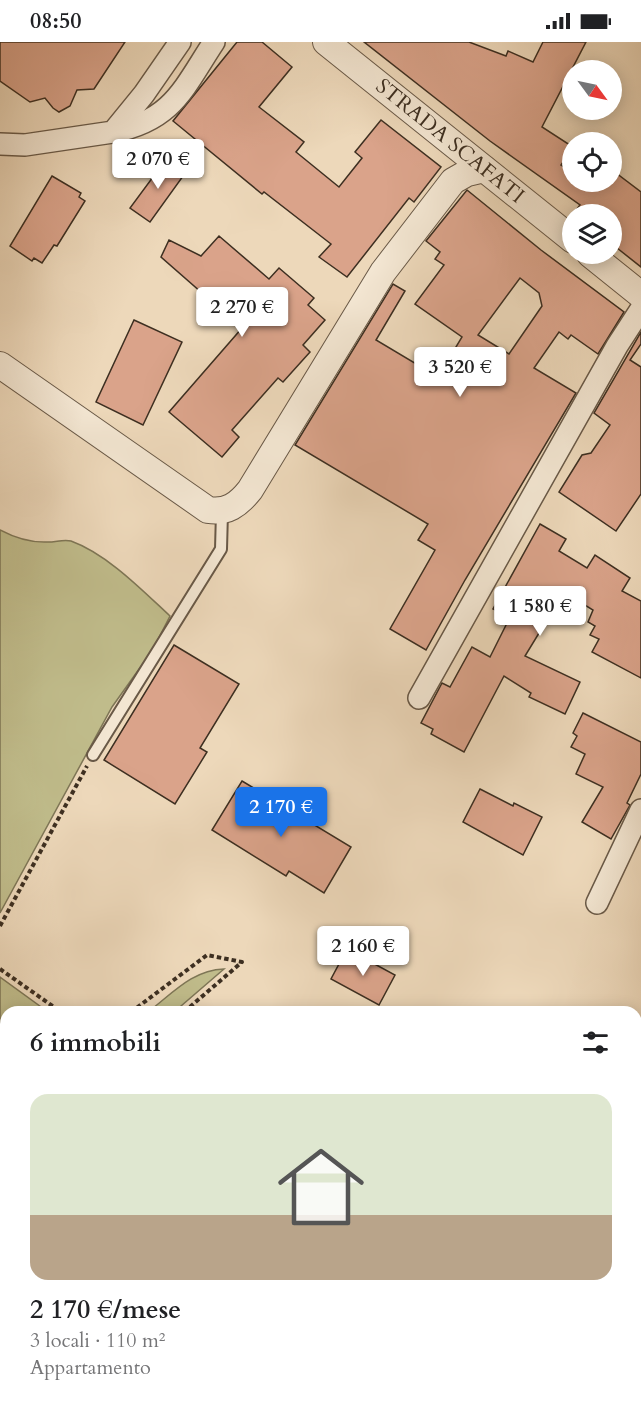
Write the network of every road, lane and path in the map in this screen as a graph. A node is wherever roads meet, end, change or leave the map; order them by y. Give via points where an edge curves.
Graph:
1 (180, 42) edge
2 (214, 42) edge
3 (326, 42) edge
4 (113, 132) junction
5 (0, 144) edge
6 (484, 169) junction
7 (562, 231) edge
8 (602, 264) edge
9 (641, 295) edge
10 (641, 309) edge
11 (0, 365) edge
12 (222, 512) junction
13 (419, 698) dead end
14 (93, 755) joint
15 (641, 810) edge
16 (597, 903) dead end
17 (0, 926) edge
18 (0, 969) edge
19 (52, 1006) edge
20 (139, 1006) edge
21 (191, 1006) edge

1 - 4 street
2 - 4 street via 171,105 137,127
3 - 6 street, STRADA SCAFATI
4 - 5 street via 25,145
6 - 7 street, STRADA SCAFATI
6 - 12 street via 453,181 383,272 250,490 241,502
8 - 9 street
10 - 13 street
11 - 12 street via 208,510
12 - 14 lane via 221,549
14 - 17 path
15 - 16 street
18 - 19 path
20 - 21 path via 207,955 242,962

